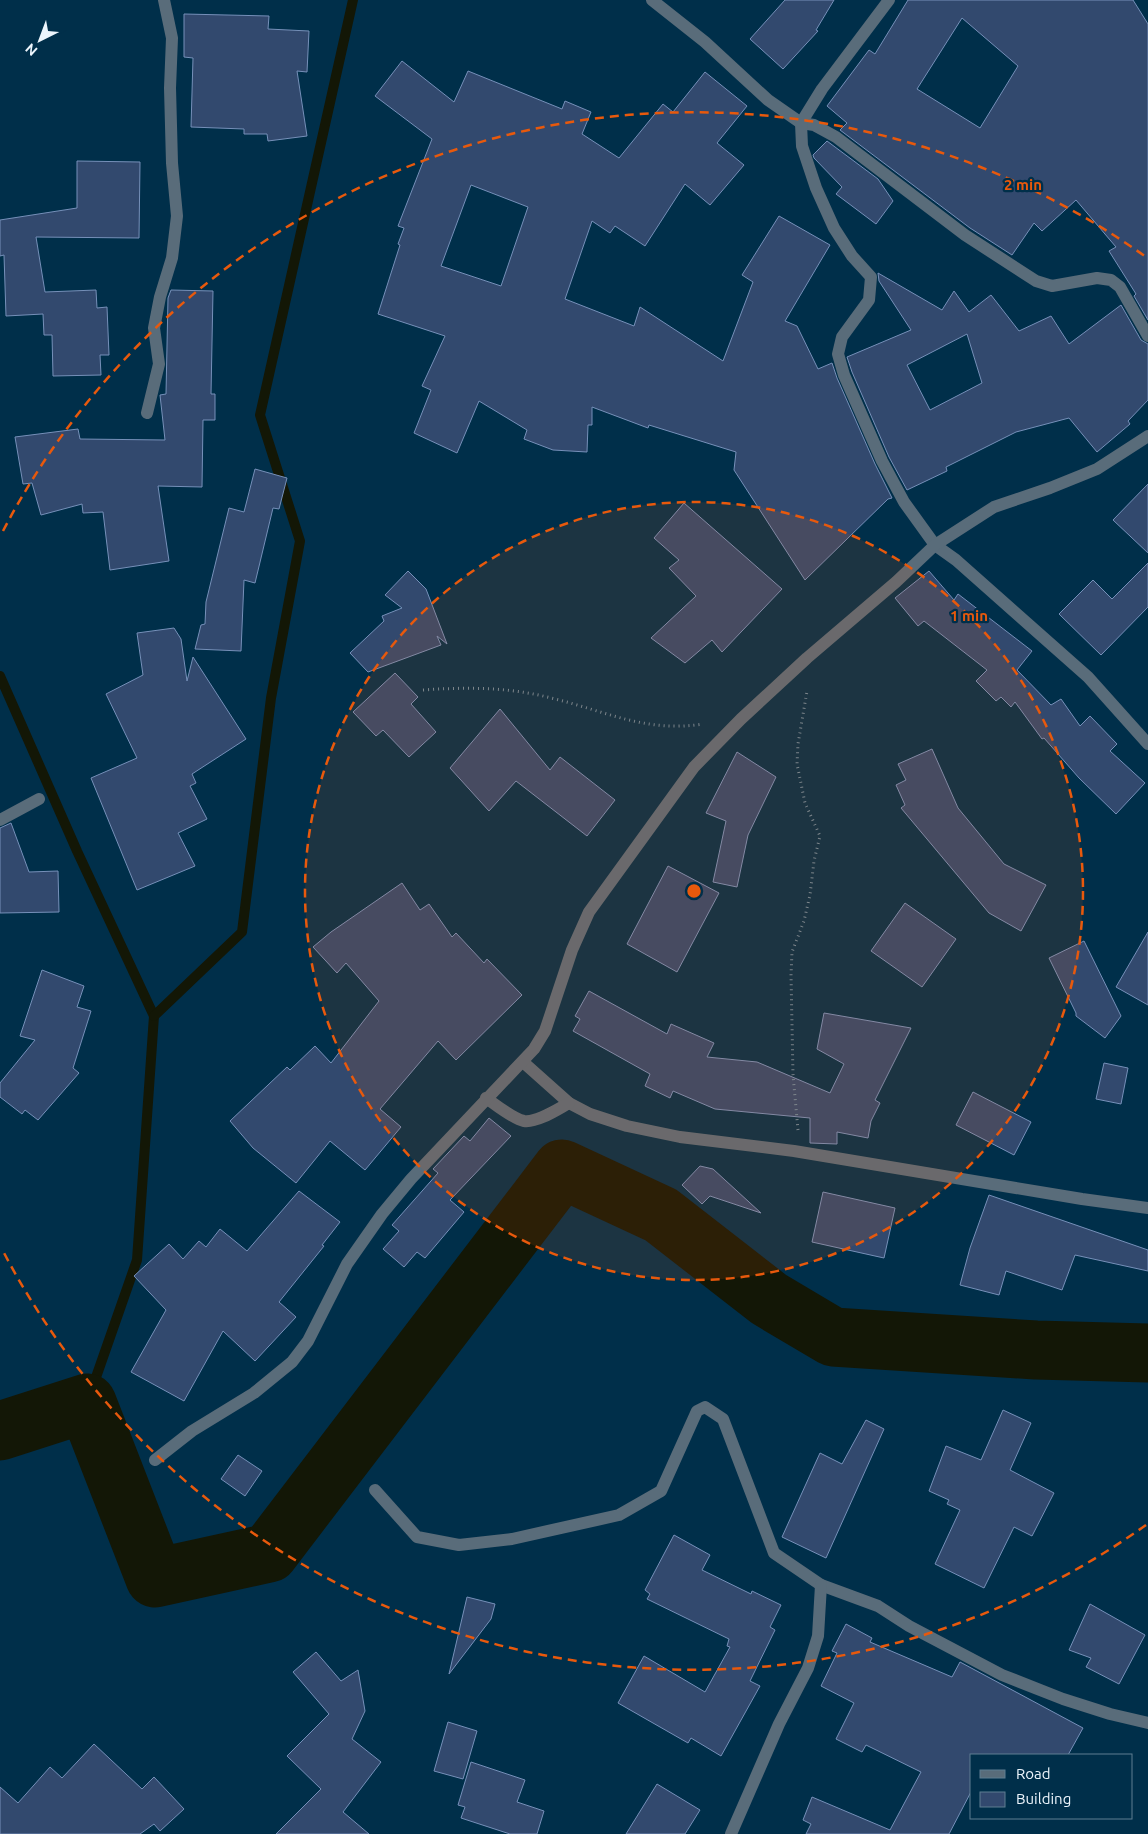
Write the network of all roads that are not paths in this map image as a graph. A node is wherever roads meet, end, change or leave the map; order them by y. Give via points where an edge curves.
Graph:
1 (164, 0) edge
2 (652, 0) edge
3 (889, 0) edge
4 (801, 123) junction
5 (1148, 336) edge
6 (146, 413) dead end
7 (1148, 436) edge
8 (935, 545) junction
9 (1148, 744) edge
10 (39, 799) dead end
11 (0, 820) edge
12 (523, 1062) junction
13 (486, 1098) junction
14 (569, 1103) junction
15 (1148, 1208) edge
16 (156, 1460) dead end
17 (375, 1490) dead end
18 (821, 1585) junction
19 (1148, 1723) edge
20 (731, 1834) edge

1 - 6 street via 172,38 170,107 177,216 172,258 154,328 159,364
2 - 4 street via 705,42 768,100
3 - 4 street via 822,89
4 - 5 street via 814,125 836,137 965,235 1036,280 1052,286 1097,278 1111,280 1120,287
4 - 8 street via 802,146 834,228 852,256 871,277 869,300 842,337 838,354 844,375 886,469 904,502
7 - 8 street via 1097,468 994,508
8 - 9 street via 1071,662
8 - 12 street via 807,658 694,767 589,912 572,950 545,1031
10 - 11 street
12 - 13 street
12 - 14 street
13 - 14 street via 525,1121 540,1118
13 - 16 street via 410,1179 382,1214 347,1264 308,1341 292,1362 254,1393 192,1431
14 - 15 street via 608,1121 655,1132
17 - 18 street via 417,1537 459,1545 512,1540 618,1515 662,1491 697,1411 705,1407 723,1419 774,1553
18 - 19 street via 878,1606 1002,1675 1063,1699
18 - 20 street via 818,1636 808,1668 779,1724

